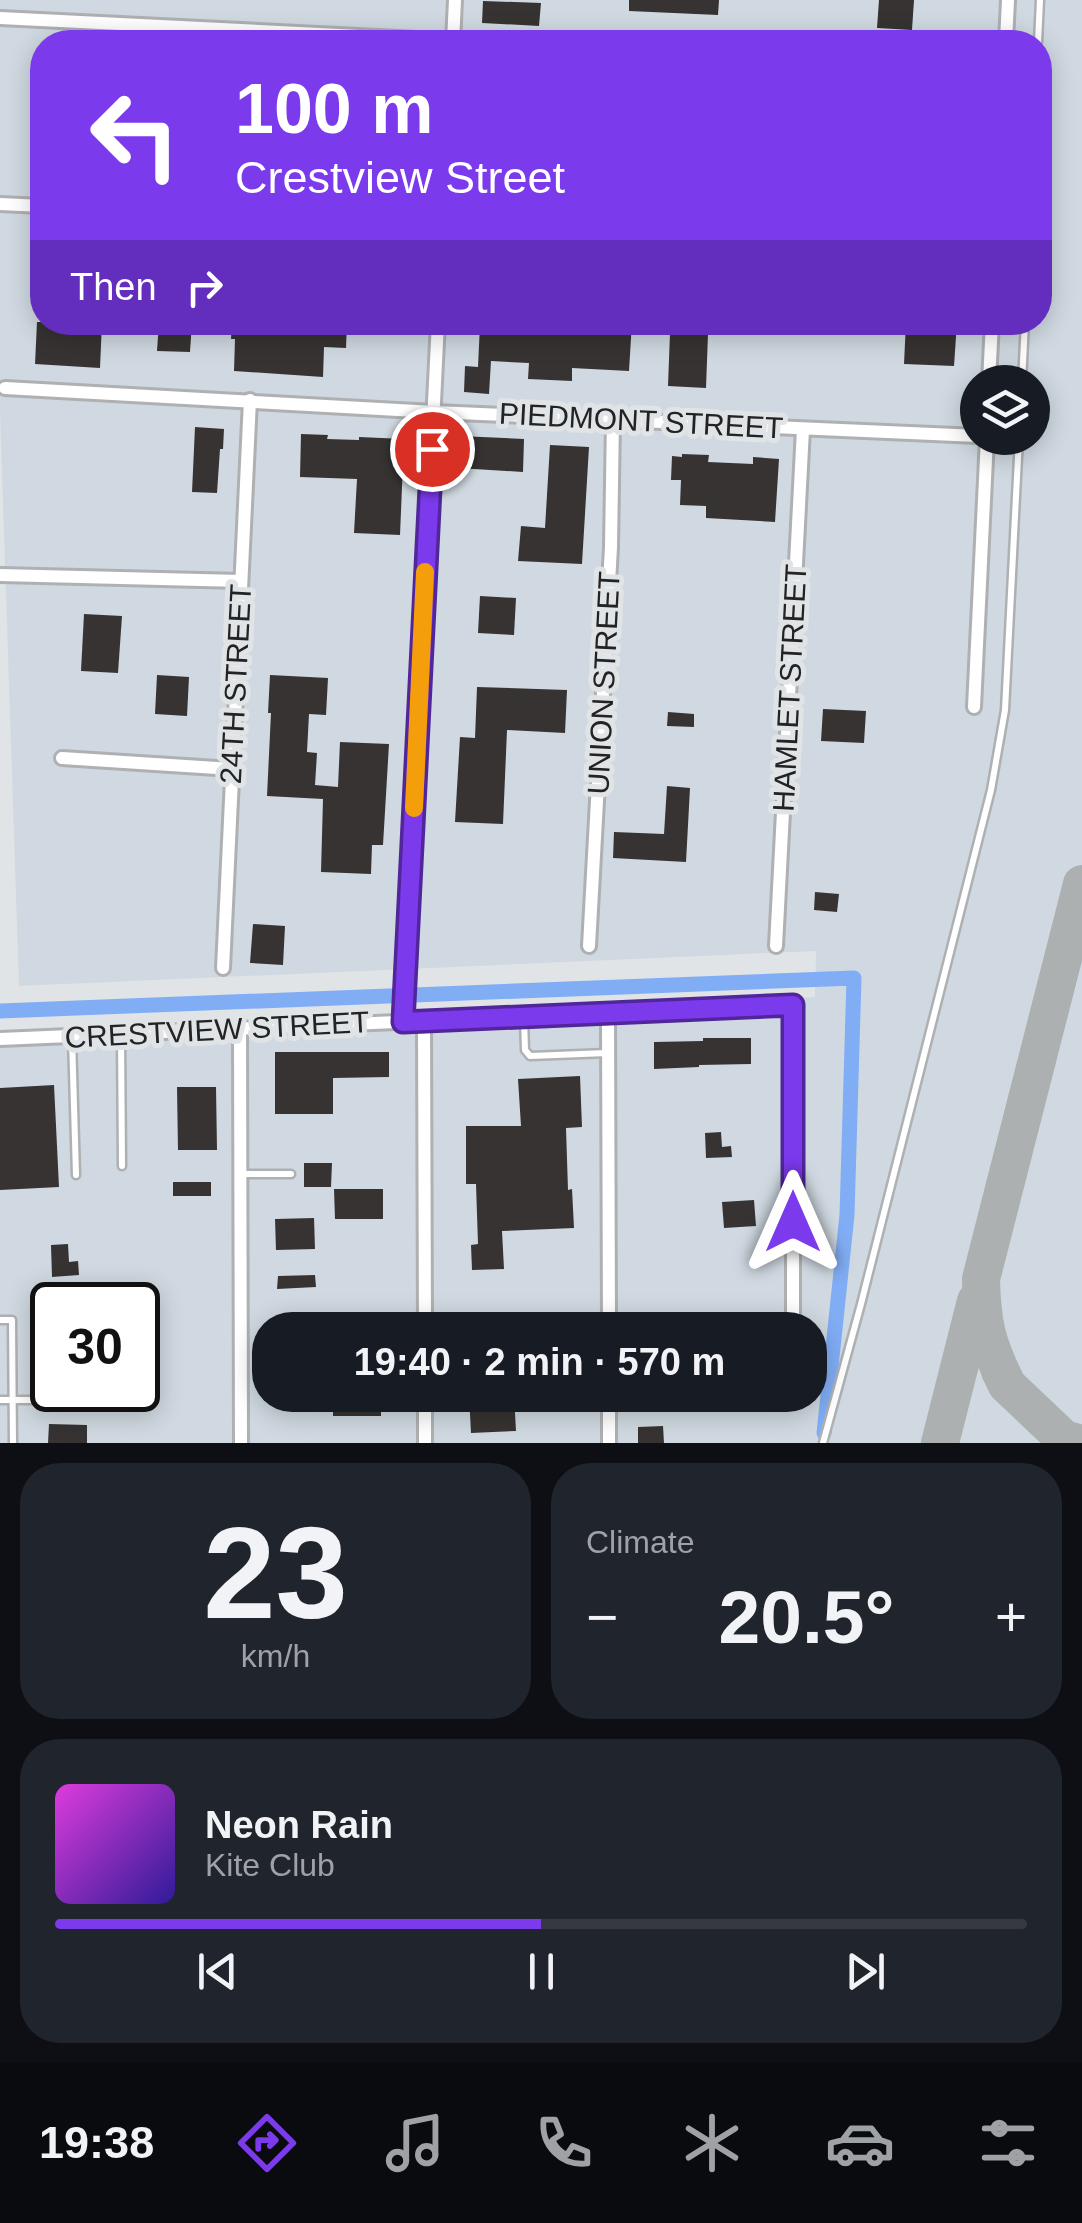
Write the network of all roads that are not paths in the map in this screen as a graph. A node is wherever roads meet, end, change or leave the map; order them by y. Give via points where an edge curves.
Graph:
1 (455, 0) edge
2 (1008, 0) edge
3 (1040, 0) edge
4 (0, 18) edge
5 (226, 30) edge
6 (454, 30) edge
7 (1007, 30) edge
8 (1039, 30) edge
9 (0, 204) edge
10 (30, 205) edge
11 (437, 335) edge
12 (991, 335) edge
13 (1024, 335) edge
14 (990, 365) edge
15 (1023, 365) edge
16 (5, 388) dead end
17 (250, 400) junction
18 (434, 412) junction
19 (613, 418) junction
20 (803, 429) junction
21 (960, 435) edge
22 (986, 455) edge
23 (1018, 455) edge
24 (0, 575) edge
25 (240, 582) junction
26 (974, 707) dead end
27 (62, 758) dead end
28 (232, 769) junction
29 (589, 946) dead end
30 (776, 946) dead end
31 (223, 968) dead end
32 (608, 1014) junction
33 (404, 1015) junction
34 (524, 1017) junction
35 (424, 1021) junction
36 (240, 1029) junction
37 (121, 1034) junction
38 (72, 1036) junction
39 (0, 1040) edge
40 (608, 1053) junction
41 (122, 1166) dead end
42 (240, 1174) junction
43 (291, 1174) dead end
44 (76, 1175) dead end
45 (425, 1312) edge
46 (609, 1312) edge
47 (793, 1312) edge
48 (0, 1320) edge
49 (0, 1400) edge
50 (13, 1400) junction
51 (30, 1400) edge
52 (425, 1412) edge
53 (609, 1412) edge
54 (13, 1443) edge
55 (241, 1443) edge
56 (426, 1443) edge
57 (609, 1443) edge
58 (823, 1443) edge

1 - 6 street
2 - 7 street
3 - 8 lane
4 - 5 street
9 - 10 street
11 - 18 street
12 - 14 street
13 - 15 lane
16 - 17 street, PIEDMONT STREET
17 - 18 street, PIEDMONT STREET
17 - 25 street, 24TH STREET
18 - 19 street, PIEDMONT STREET
18 - 33 street
19 - 20 street, PIEDMONT STREET
19 - 29 street, UNION STREET
20 - 21 street, PIEDMONT STREET
20 - 30 street, HAMLET STREET
22 - 26 street
23 - 58 lane via 1006,710 991,790
24 - 25 street
25 - 28 street, 24TH STREET
27 - 28 street
28 - 31 street, 24TH STREET
32 - 34 street, CRESTVIEW STREET
32 - 40 street
32 - 47 street, CRESTVIEW STREET via 793,1005
33 - 35 street, CRESTVIEW STREET
33 - 36 street, CRESTVIEW STREET
34 - 35 street, CRESTVIEW STREET
34 - 40 lane via 530,1056
35 - 45 street
36 - 37 street, CRESTVIEW STREET
36 - 42 street via 248,1066
37 - 38 street, CRESTVIEW STREET
37 - 41 lane
38 - 39 street, CRESTVIEW STREET
38 - 44 lane
40 - 46 street
42 - 43 lane
42 - 55 street
48 - 50 lane via 12,1320
49 - 50 lane
50 - 51 lane
50 - 54 lane
52 - 56 street
53 - 57 street

